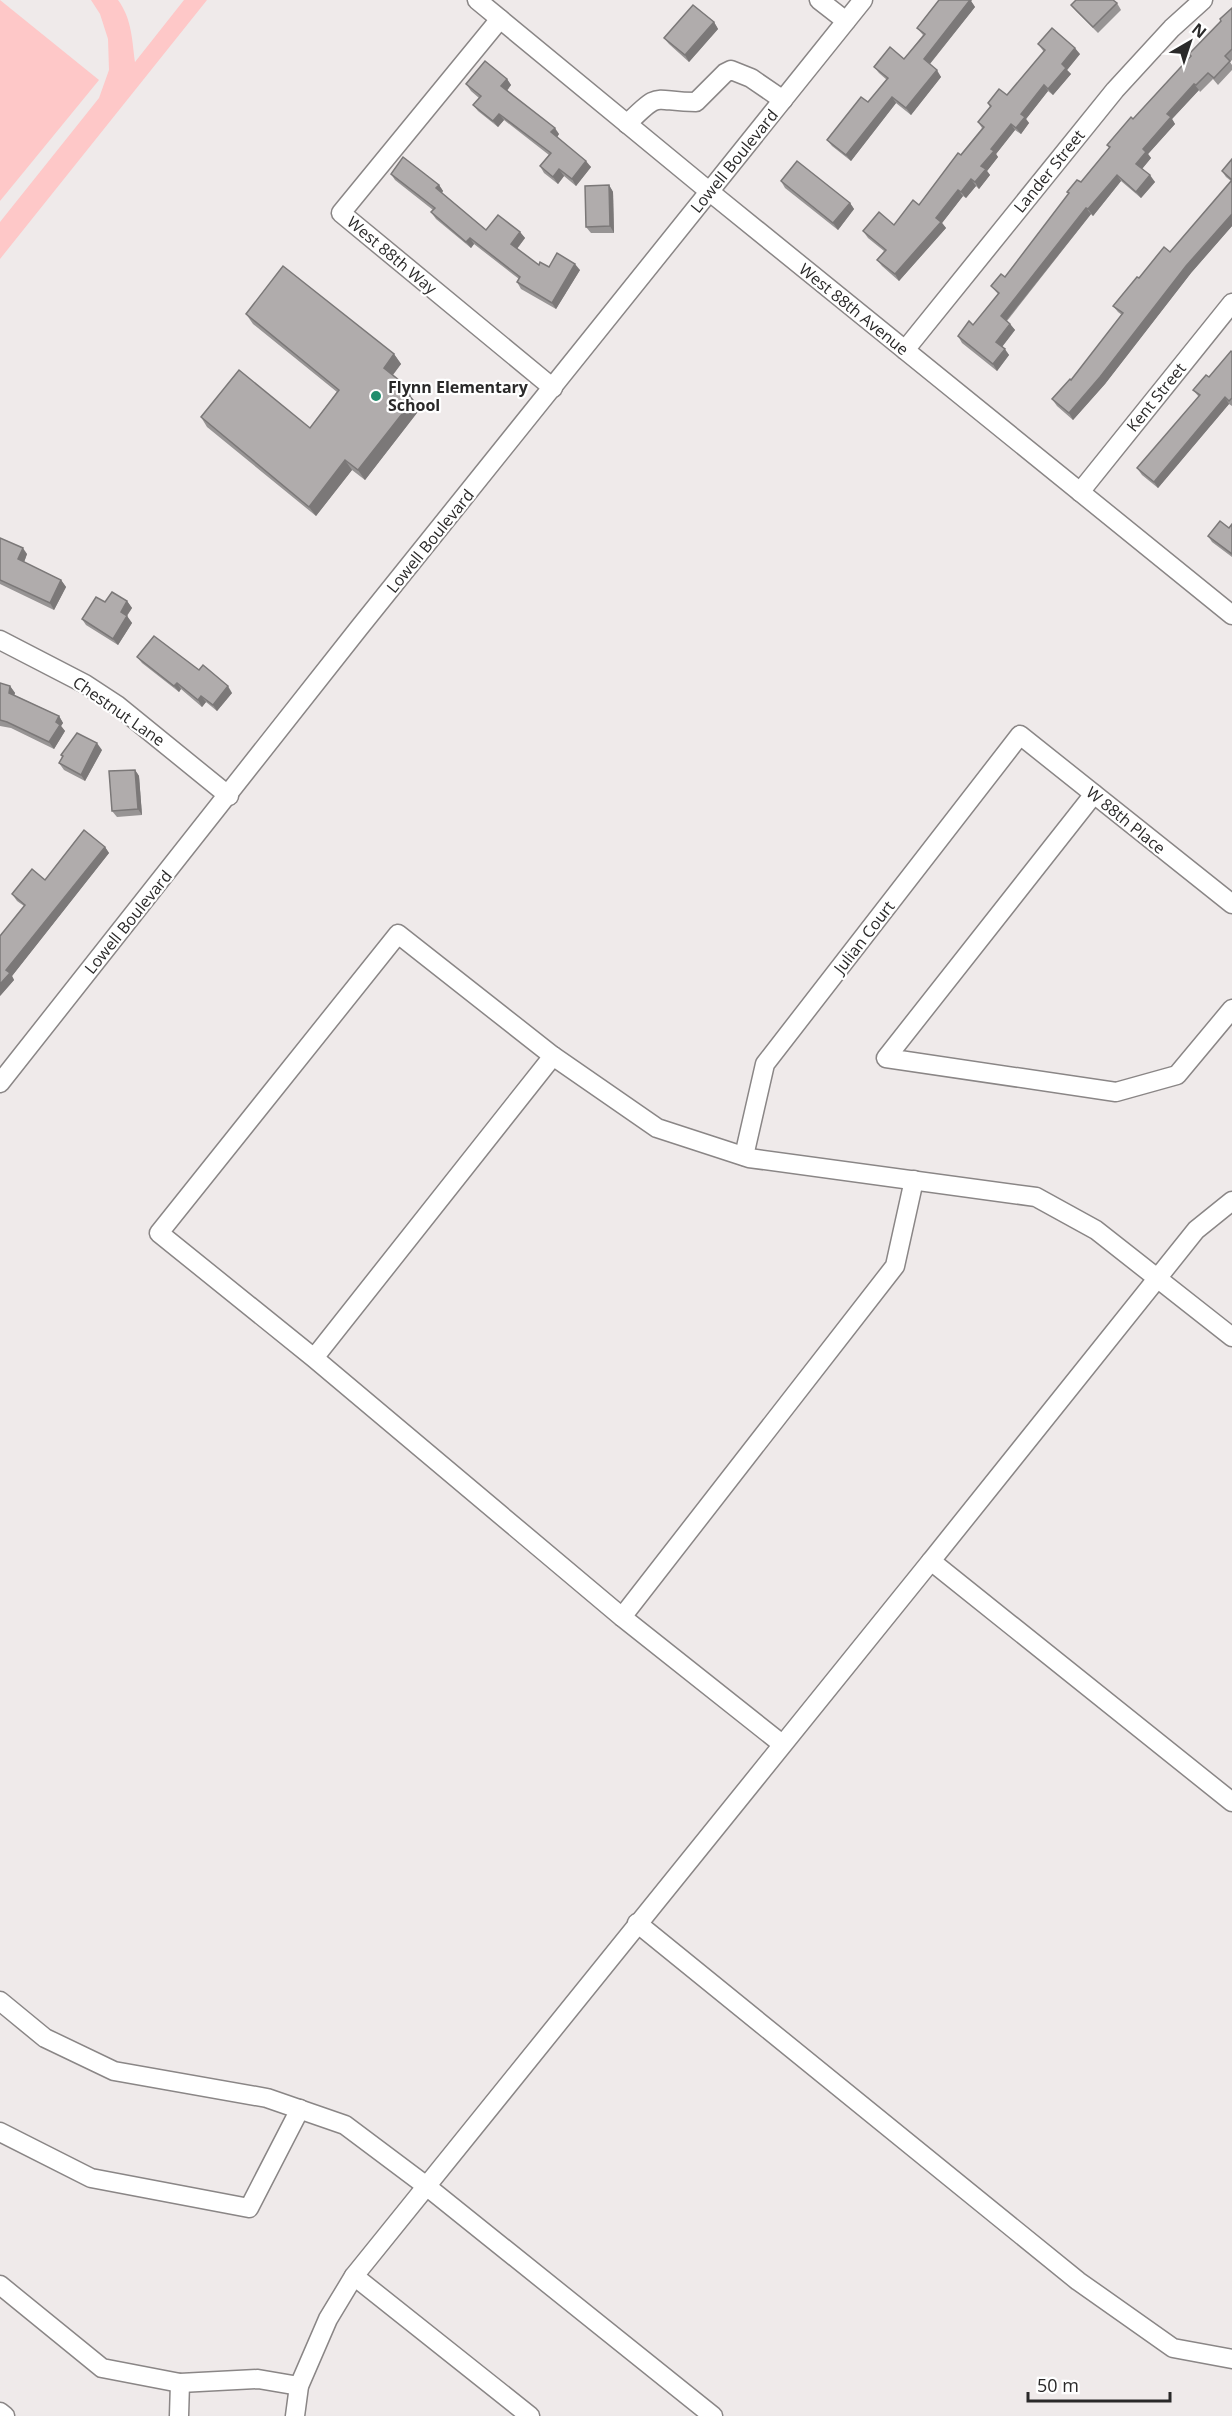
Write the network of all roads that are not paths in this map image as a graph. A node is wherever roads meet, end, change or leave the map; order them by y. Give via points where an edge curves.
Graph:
1 (477, 0) edge
2 (819, 0) edge
3 (862, 0) edge
4 (1203, 0) edge
5 (500, 19) junction
6 (846, 21) junction
7 (783, 100) junction
8 (627, 124) junction
9 (710, 192) junction
10 (1232, 303) edge
11 (905, 350) junction
12 (553, 388) junction
13 (1080, 492) junction
14 (1232, 615) edge
15 (0, 640) edge
16 (1020, 735) joint
17 (1094, 794) junction
18 (229, 796) junction
19 (1232, 904) edge
20 (1232, 1009) edge
21 (553, 1056) junction
22 (0, 1083) edge
23 (744, 1156) junction
24 (914, 1180) junction
25 (1232, 1201) edge
26 (1158, 1278) junction
27 (1232, 1337) edge
28 (314, 1358) junction
29 (931, 1561) junction
30 (622, 1617) junction
31 (782, 1744) junction
32 (1232, 1802) edge
33 (637, 1923) junction
34 (0, 2001) edge
35 (300, 2109) junction
36 (0, 2132) edge
37 (425, 2186) junction
38 (354, 2276) junction
39 (0, 2286) edge
40 (1232, 2359) edge
41 (180, 2383) junction
42 (299, 2386) junction
43 (0, 2412) edge
44 (5, 2416) edge
45 (179, 2416) edge
46 (295, 2416) edge
47 (530, 2416) edge
48 (713, 2416) edge

1 - 5 street, West 88th Avenue
2 - 6 street
3 - 6 street, Lowell Boulevard
4 - 11 street, Lander Street via 1114,90
5 - 8 street, West 88th Avenue
5 - 12 street, West 88th Way via 341,213
6 - 7 street, Lowell Boulevard
7 - 8 street via 732,70 696,102 659,98 650,101
7 - 9 street, Lowell Boulevard
8 - 9 street, West 88th Avenue
9 - 11 street, West 88th Avenue
9 - 12 street, Lowell Boulevard
10 - 13 street, Kent Street
11 - 13 street, West 88th Avenue
12 - 18 street, Lowell Boulevard
13 - 14 street, West 88th Avenue
15 - 18 street, Chestnut Lane via 117,705
16 - 17 street, W 88th Place
16 - 23 street, Julian Court via 765,1064
17 - 19 street, W 88th Place
17 - 20 street via 886,1058 1116,1092 1177,1075
18 - 22 street, Lowell Boulevard
21 - 23 street via 657,1128
21 - 28 street
21 - 28 street via 398,934 159,1233
23 - 24 street
24 - 26 street via 1036,1197 1096,1230
24 - 30 street via 895,1266
25 - 26 street via 1196,1230
26 - 27 street
26 - 29 street
28 - 30 street
29 - 31 street
29 - 32 street
30 - 31 street
31 - 33 street
33 - 37 street
33 - 40 street via 1078,2280 1173,2348
34 - 35 street via 45,2038 114,2072 267,2098
35 - 36 street via 249,2208 91,2178
35 - 37 street via 345,2125
37 - 38 street
37 - 48 street
38 - 42 street via 328,2319
38 - 47 street
39 - 41 street via 102,2368
41 - 42 street via 258,2379
41 - 45 street
42 - 46 street
43 - 44 street

